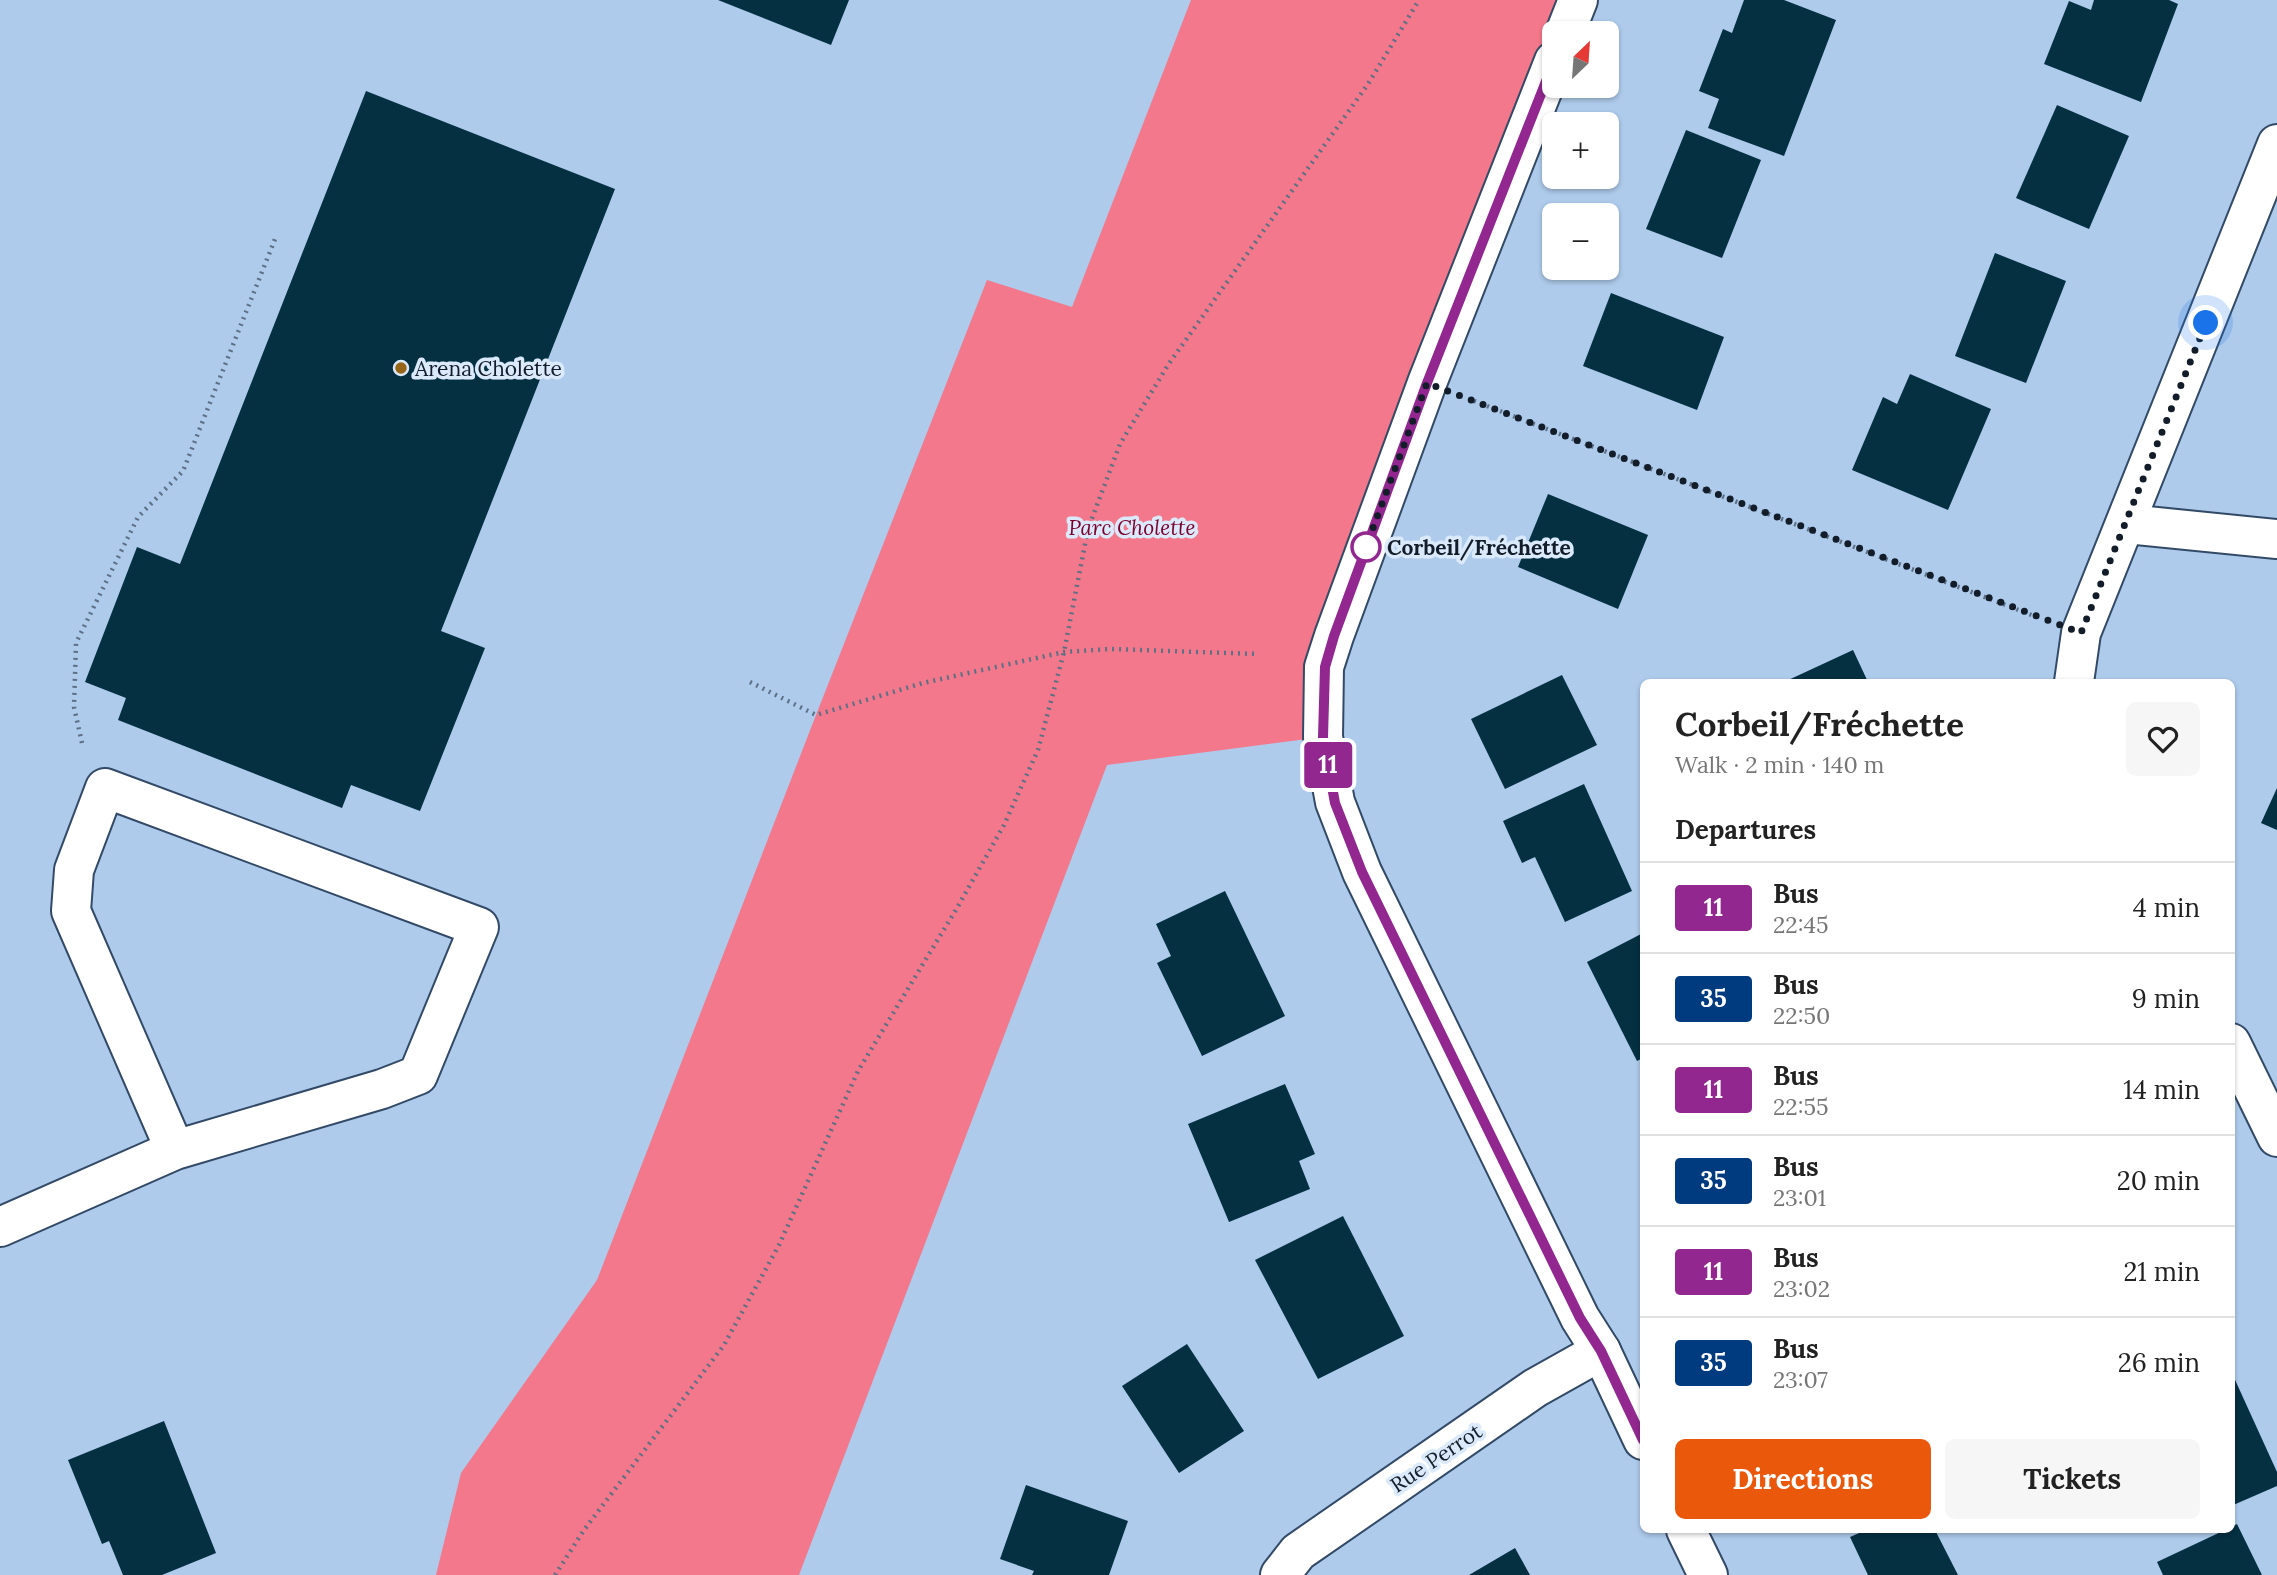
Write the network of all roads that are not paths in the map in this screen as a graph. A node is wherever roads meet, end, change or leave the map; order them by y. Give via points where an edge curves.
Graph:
1 (1578, 0) edge
2 (1570, 21) edge
3 (1542, 91) edge
4 (2277, 144) edge
5 (2127, 524) junction
6 (2277, 538) edge
7 (2074, 679) edge
8 (2235, 1051) edge
9 (2277, 1137) edge
10 (175, 1150) junction
11 (0, 1227) edge
12 (1601, 1351) junction
13 (1640, 1434) edge
14 (1687, 1533) edge
15 (1280, 1575) edge
16 (1708, 1575) edge

1 - 2 street
3 - 12 street via 1349,592 1325,667 1323,737 1335,803 1362,872 1580,1318
4 - 5 street
5 - 6 street
5 - 7 street via 2081,633
8 - 9 street
10 - 10 street via 418,1075 480,927 106,788 74,870 71,911
10 - 11 street
12 - 13 street
12 - 15 street, Rue Perrot via 1535,1388 1297,1552
14 - 16 street

